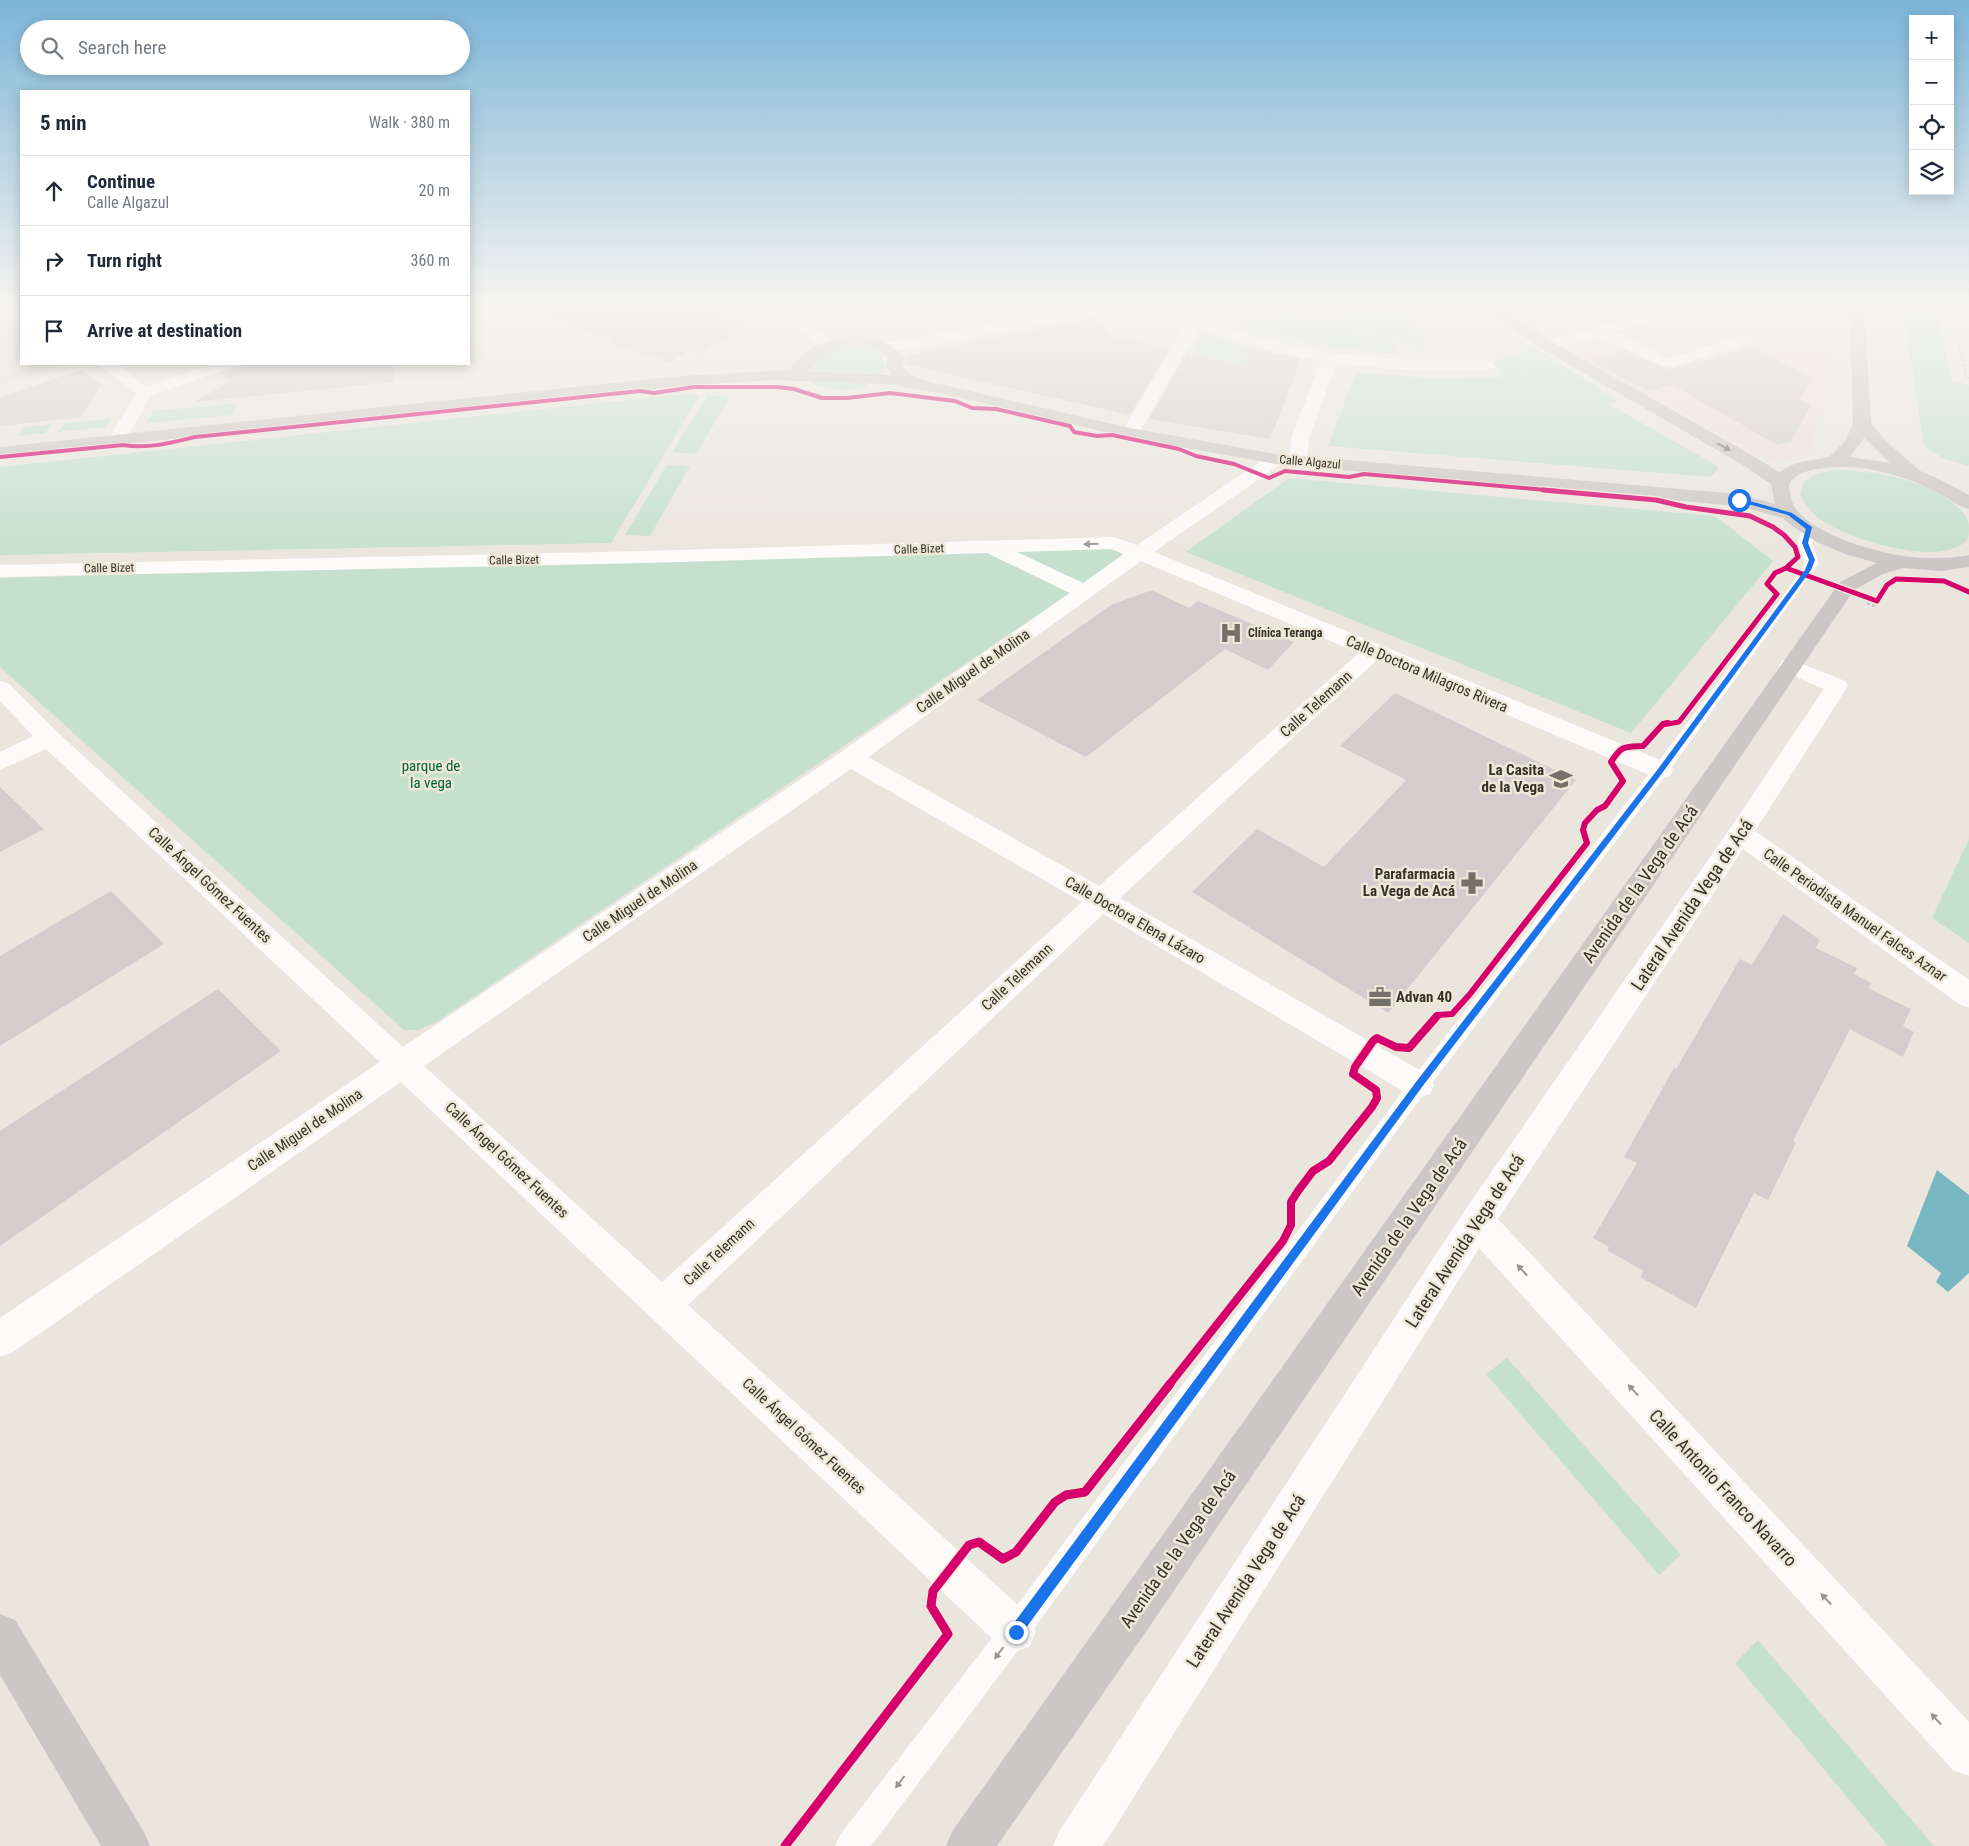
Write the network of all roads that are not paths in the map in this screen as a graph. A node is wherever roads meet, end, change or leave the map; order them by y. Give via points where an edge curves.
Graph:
1 (142, 391) edge
2 (149, 391) edge
3 (581, 391) edge
4 (823, 391) edge
5 (859, 391) edge
6 (955, 391) edge
7 (1155, 391) edge
8 (1318, 391) edge
9 (1627, 391) edge
10 (1861, 391) edge
11 (144, 393) junction
12 (1862, 424) junction
13 (1130, 433) junction
14 (118, 438) junction
15 (0, 452) edge
16 (1287, 460) junction
17 (1834, 462) junction
18 (1925, 479) junction
19 (1783, 483) junction
20 (1969, 487) edge
21 (1739, 500) junction
22 (1969, 502) edge
23 (1790, 514) junction
24 (1810, 529) junction
25 (1829, 539) junction
26 (990, 547) junction
27 (1138, 554) junction
28 (1903, 562) junction
29 (38, 570) junction
30 (0, 571) edge
31 (1964, 576) edge
32 (0, 587) edge
33 (1846, 588) junction
34 (1085, 592) junction
35 (1373, 652) junction
36 (1790, 666) junction
37 (0, 688) edge
38 (49, 738) junction
39 (850, 758) junction
40 (0, 762) edge
41 (1661, 770) junction
42 (1740, 834) junction
43 (1101, 900) junction
44 (1969, 996) edge
45 (402, 1063) junction
46 (1419, 1084) junction
47 (1477, 1221) junction
48 (662, 1305) junction
49 (0, 1339) edge
50 (1016, 1632) junction
51 (0, 1635) edge
52 (1969, 1754) edge
53 (127, 1846) edge
54 (851, 1846) edge
55 (969, 1846) edge
56 (1076, 1846) edge

1 - 11 street
2 - 11 street
3 - 14 main road
4 - 5 main road
6 - 13 main road, Calle Algazul
7 - 13 street
8 - 16 street via 1300,438
9 -> 19 main road
10 - 12 main road
11 - 14 street
12 - 17 main road via 1847,451
12 - 18 main road via 1886,450
13 - 16 main road, Calle Algazul
14 - 15 main road
16 - 21 main road, Calle Algazul
16 - 27 street, Calle Miguel de Molina
17 - 18 main road, Calle Algazul via 1883,467
17 - 19 main road, Calle Algazul via 1812,464
18 - 20 main road
18 - 22 main road
19 - 21 main road, Calle Algazul via 1764,497
19 - 23 main road via 1784,504
21 - 23 main road, Calle Algazul
23 - 24 main road
24 - 25 main road
24 - 41 lane via 1805,543 1812,560 1808,570
25 - 28 main road via 1862,552
25 - 33 main road via 1845,568
27 -> 26 street, Calle Bizet via 1114,543
26 - 29 street, Calle Bizet
26 - 34 street, Calle Bizet
27 - 34 street, Calle Miguel de Molina
27 - 35 street, Calle Doctora Milagros Rivera
28 - 31 main road via 1926,564
28 - 33 main road, Avenida de la Vega de Acá via 1876,570
29 - 30 street, Calle Bizet
29 - 32 street, Calle Bizet
33 - 36 main road, Avenida de la Vega de Acá
34 - 39 street, Calle Miguel de Molina
35 - 41 street, Calle Doctora Milagros Rivera
35 - 43 street, Calle Telemann
36 - 42 street, Lateral Avenida Vega de Acá via 1838,686
36 - 55 main road, Avenida de la Vega de Acá
37 - 38 street, Calle Ángel Gómez Fuentes
38 - 40 street
38 - 45 street, Calle Ángel Gómez Fuentes
39 - 43 street, Calle Doctora Elena Lázaro
39 - 45 street, Calle Miguel de Molina
41 - 46 lane
42 - 44 street, Calle Periodista Manuel Falces Aznar
42 - 47 street, Lateral Avenida Vega de Acá
43 - 46 street, Calle Doctora Elena Lázaro
43 - 48 street, Calle Telemann
45 - 48 street, Calle Ángel Gómez Fuentes
45 - 49 street, Calle Miguel de Molina
46 - 50 lane
52 -> 47 street, Calle Antonio Franco Navarro
47 - 56 street, Lateral Avenida Vega de Acá
48 - 50 street, Calle Ángel Gómez Fuentes
50 -> 54 lane
51 - 53 main road

